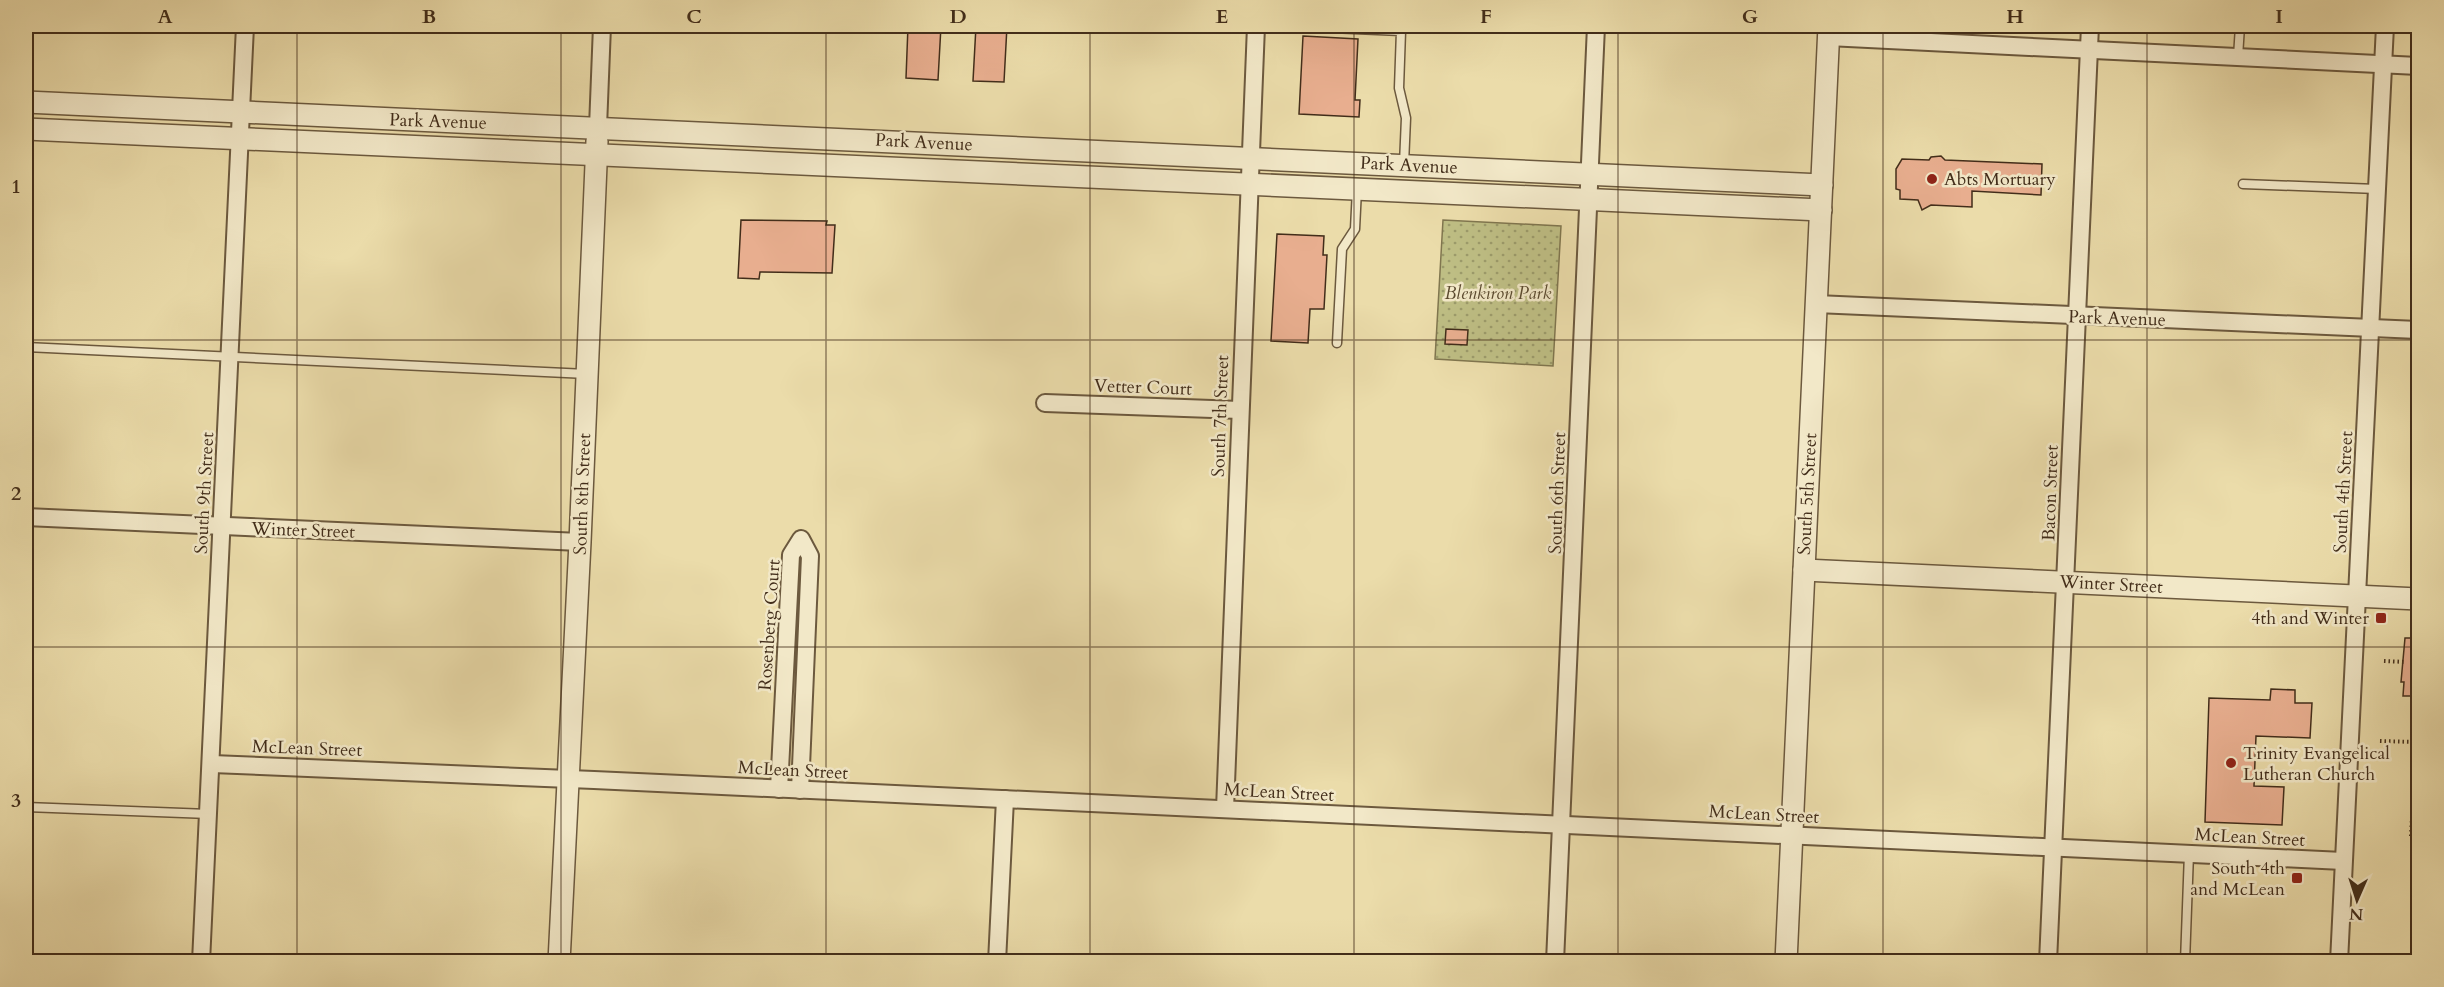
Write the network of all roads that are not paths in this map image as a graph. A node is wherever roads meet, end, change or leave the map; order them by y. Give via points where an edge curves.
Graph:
1 (245, 26) edge
2 (602, 26) edge
3 (1256, 26) edge
4 (1284, 26) edge
5 (1596, 26) edge
6 (2090, 26) edge
7 (2240, 26) edge
8 (2385, 26) edge
9 (1829, 31) edge
10 (2088, 49) junction
11 (2238, 57) junction
12 (2383, 64) junction
13 (2418, 66) edge
14 (26, 102) edge
15 (241, 113) junction
16 (598, 127) junction
17 (26, 129) edge
18 (240, 139) junction
19 (597, 155) junction
20 (1250, 157) junction
21 (1404, 164) junction
22 (1590, 173) junction
23 (1249, 184) junction
24 (2243, 184) dead end
25 (1822, 185) junction
26 (1357, 189) junction
27 (2377, 189) junction
28 (1589, 200) junction
29 (1821, 210) junction
30 (1816, 304) junction
31 (2078, 317) junction
32 (2371, 328) junction
33 (2418, 330) edge
34 (1337, 343) dead end
35 (26, 347) edge
36 (230, 356) junction
37 (587, 374) junction
38 (1045, 404) dead end
39 (1239, 410) junction
40 (26, 517) edge
41 (221, 526) junction
42 (580, 542) junction
43 (1804, 570) junction
44 (2066, 582) junction
45 (2356, 597) junction
46 (2418, 599) edge
47 (212, 764) junction
48 (568, 778) junction
49 (778, 789) junction
50 (800, 790) junction
51 (1005, 800) junction
52 (26, 807) edge
53 (1225, 809) junction
54 (209, 814) junction
55 (1562, 824) junction
56 (1792, 834) junction
57 (2054, 847) junction
58 (2189, 853) junction
59 (2343, 861) junction
60 (201, 962) edge
61 (559, 962) edge
62 (997, 962) edge
63 (1556, 962) edge
64 (1786, 962) edge
65 (2048, 962) edge
66 (2185, 962) edge
67 (2340, 962) edge

1 - 15 street, South 9th Street
2 - 16 street, South 8th Street
3 - 20 street, South 7th Street
4 - 21 lane via 1401,31 1399,88 1406,118
5 - 22 street, South 6th Street
6 - 10 street, Bacon Street
7 - 11 lane
8 - 12 street, South 4th Street
9 - 10 street
9 - 25 street, South 5th Street
10 - 11 street
10 - 31 street, Bacon Street
11 - 12 street
12 - 13 street
12 - 27 street, South 4th Street
14 - 15 street, Park Avenue
15 - 16 street, Park Avenue
15 - 18 street, South 9th Street
16 - 19 street, South 8th Street
16 - 20 street, Park Avenue
17 - 18 street, Park Avenue
18 - 19 street, Park Avenue
18 - 36 street, South 9th Street
19 - 23 street, Park Avenue
19 - 37 street, South 8th Street
20 - 21 street, Park Avenue
20 - 23 street, South 7th Street
21 - 22 street, Park Avenue
22 - 25 street, Park Avenue
22 - 28 street, South 6th Street
23 - 26 street, Park Avenue
23 - 39 street, South 7th Street
24 - 27 lane
25 - 29 street, South 5th Street
26 - 28 street, Park Avenue
26 - 34 lane via 1355,229 1342,249
27 - 32 street, South 4th Street
28 - 29 street, Park Avenue
28 - 55 street, South 6th Street
29 - 30 street, South 5th Street
30 - 31 street, Park Avenue
30 - 43 street, South 5th Street
31 - 32 street, Park Avenue
31 - 44 street, Bacon Street
32 - 33 street, Park Avenue
32 - 45 street, South 4th Street
35 - 36 lane
36 - 37 lane
36 - 41 street, South 9th Street
37 - 42 street, South 8th Street
38 - 39 street, Vetter Court
39 - 53 street, South 7th Street
40 - 41 street, Winter Street
41 - 42 street, Winter Street
41 - 47 street, South 9th Street
42 - 48 street, South 8th Street
43 - 44 street, Winter Street
43 - 56 street, South 5th Street
44 - 45 street, Winter Street
44 - 57 street, Bacon Street
45 - 46 street, Winter Street
45 - 59 street, South 4th Street
47 - 48 street, McLean Street
47 - 54 street, South 9th Street
48 - 49 street, McLean Street
48 - 61 street, South 8th Street
49 - 50 street, McLean Street
49 - 50 street, Rosenberg Court via 790,555 801,539 810,556
50 - 51 street, McLean Street
51 - 53 street, McLean Street
51 - 62 street
52 - 54 lane
53 - 55 street, McLean Street
54 - 60 street, South 9th Street
55 - 56 street, McLean Street
55 - 63 street, South 6th Street
56 - 57 street, McLean Street
56 - 64 street, South 5th Street
57 - 58 street, McLean Street
57 - 65 street, Bacon Street
58 - 59 street, McLean Street
58 - 66 lane
59 - 67 street, South 4th Street

